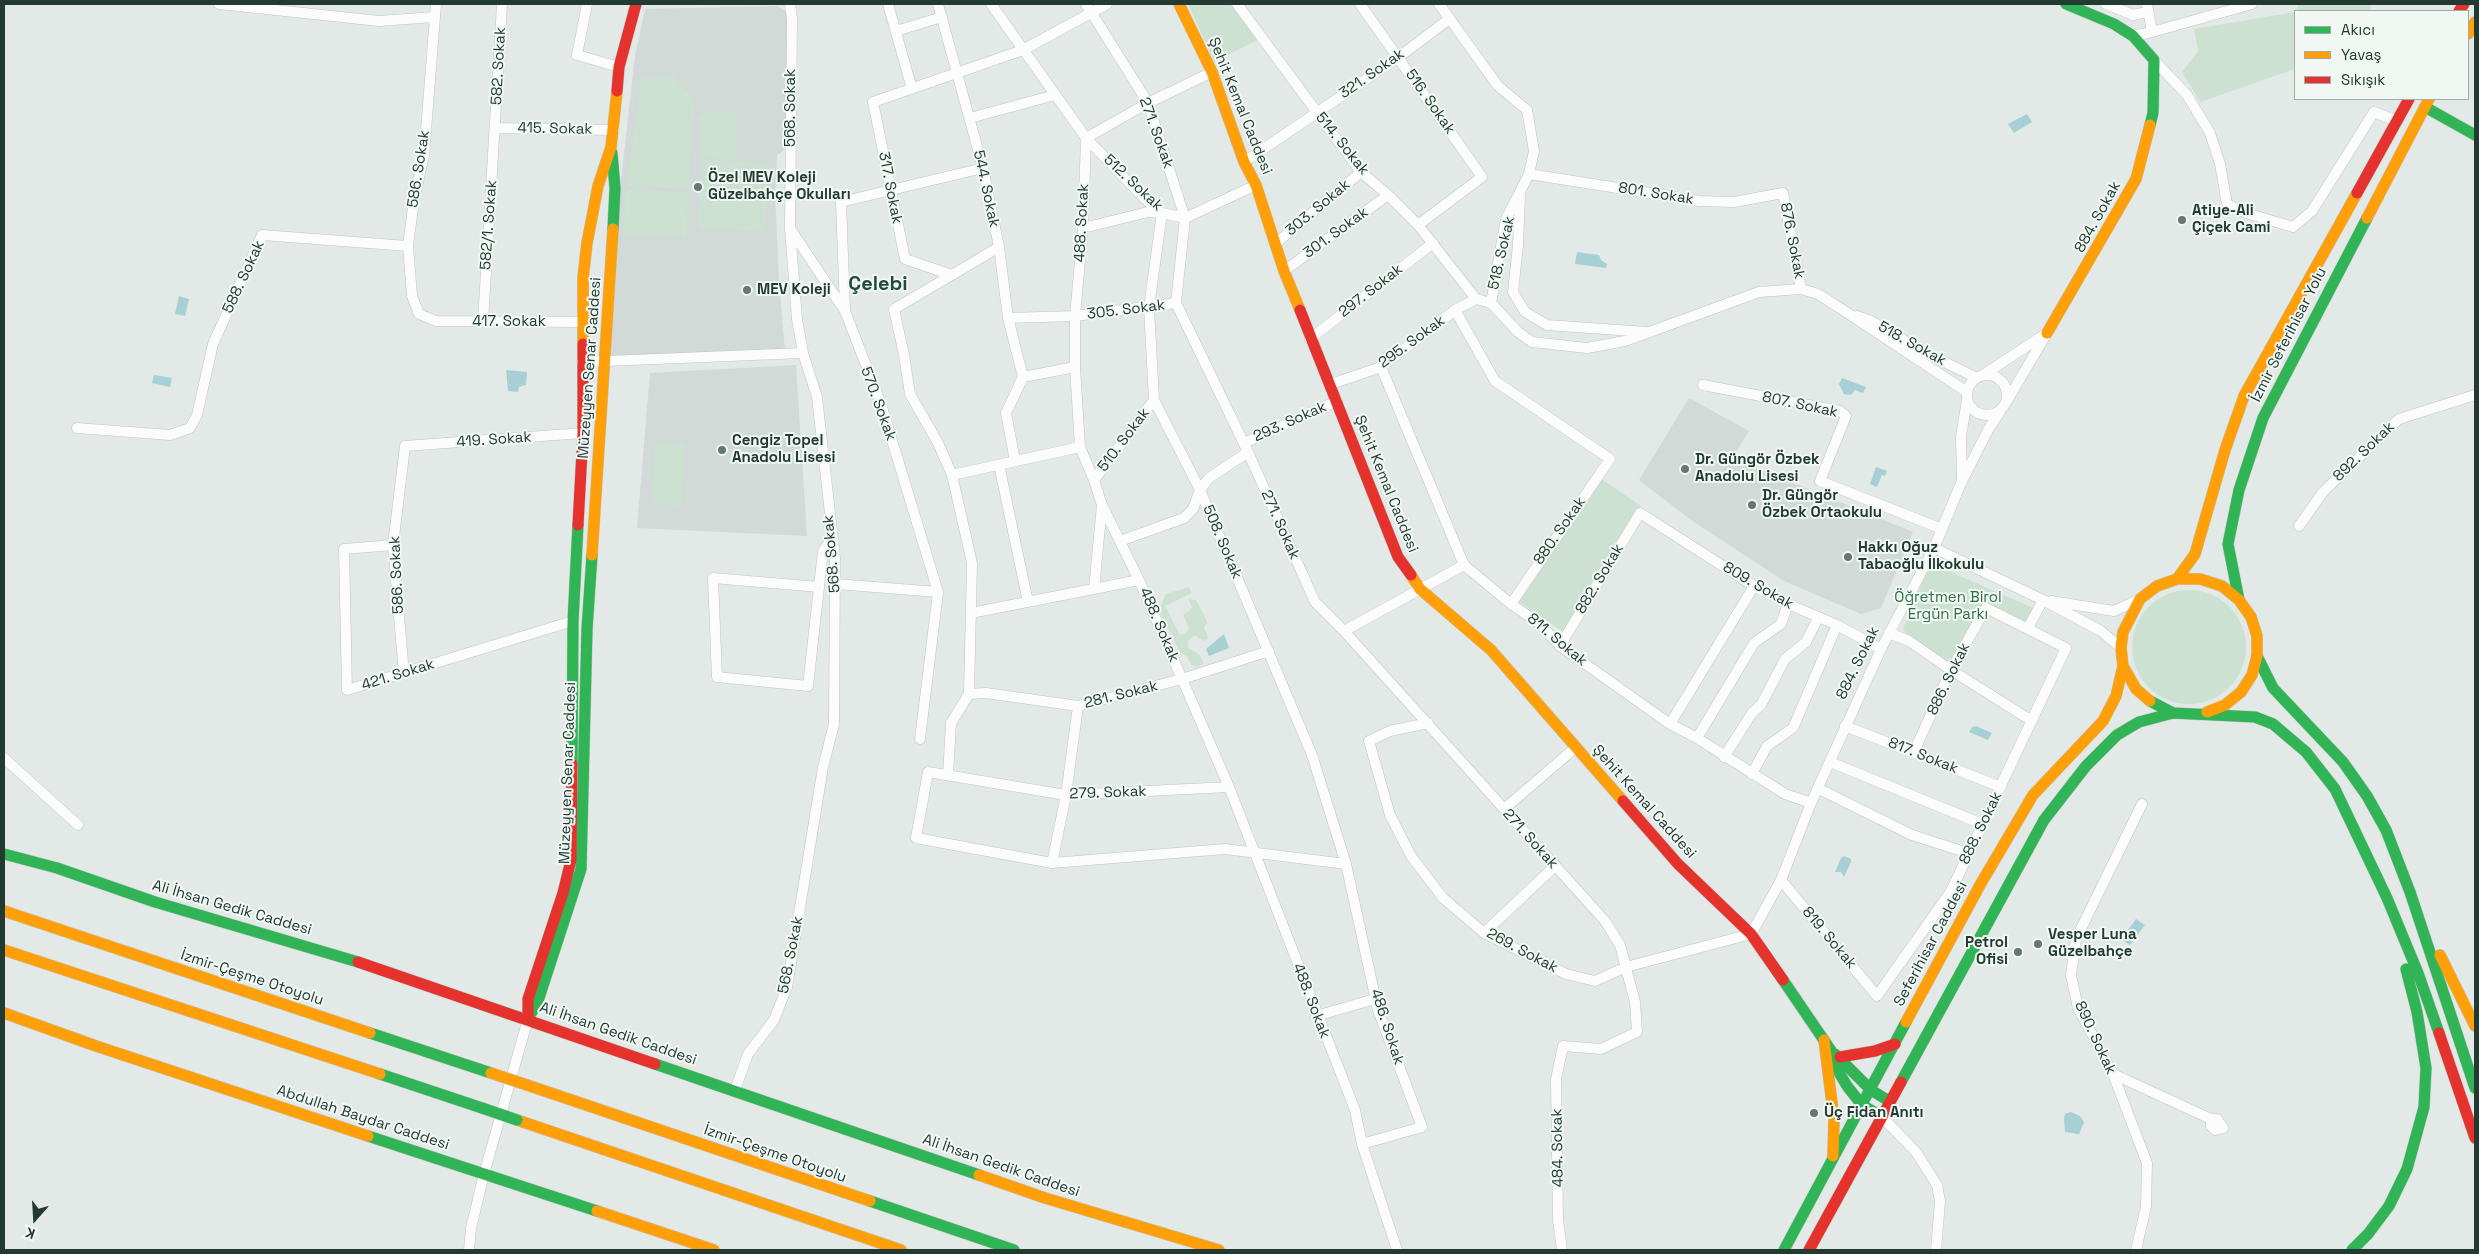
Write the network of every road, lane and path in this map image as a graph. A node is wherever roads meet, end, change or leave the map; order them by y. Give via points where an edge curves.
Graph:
1 (219, 4) edge
2 (436, 4) edge
3 (502, 4) edge
4 (587, 4) edge
5 (636, 4) edge
6 (790, 4) edge
7 (888, 4) edge
8 (938, 4) edge
9 (990, 4) edge
10 (1107, 4) edge
11 (1179, 4) edge
12 (1237, 4) edge
13 (1360, 4) edge
14 (1439, 4) edge
15 (2066, 4) edge
16 (2106, 4) edge
17 (2252, 4) edge
18 (1089, 8) edge
19 (2147, 8) edge
20 (434, 17) junction
21 (942, 17) junction
22 (1449, 18) junction
23 (896, 31) junction
24 (2152, 32) junction
25 (2133, 36) junction
26 (1023, 50) junction
27 (1399, 57) junction
28 (2154, 60) junction
29 (619, 67) junction
30 (1212, 72) junction
31 (959, 74) junction
32 (912, 89) junction
33 (1055, 94) junction
34 (2408, 100) edge
35 (1148, 103) junction
36 (2427, 103) edge
37 (1316, 113) junction
38 (970, 118) junction
39 (2397, 121) junction
40 (496, 128) junction
41 (614, 130) junction
42 (2475, 135) edge
43 (1086, 138) junction
44 (611, 147) junction
45 (1244, 162) junction
46 (982, 168) junction
47 (1361, 172) junction
48 (1530, 174) junction
49 (1256, 184) junction
50 (891, 191) junction
51 (1783, 192) joint
52 (1520, 194) junction
53 (1388, 195) junction
54 (1162, 213) junction
55 (1185, 218) junction
56 (1418, 225) junction
57 (1083, 228) junction
58 (790, 229) junction
59 (1433, 243) junction
60 (1275, 244) junction
61 (408, 246) junction
62 (999, 247) junction
63 (1284, 271) junction
64 (952, 275) junction
65 (1802, 289) junction
66 (1476, 298) junction
67 (1491, 302) junction
68 (1176, 303) junction
69 (1149, 307) junction
70 (1455, 310) junction
71 (845, 311) junction
72 (1846, 312) junction
73 (1075, 316) junction
74 (1008, 318) junction
75 (436, 321) joint
76 (483, 322) junction
77 (582, 322) junction
78 (1648, 332) junction
79 (2047, 333) junction
80 (1310, 338) junction
81 (803, 353) junction
82 (606, 361) junction
83 (582, 362) junction
84 (1075, 367) junction
85 (1381, 367) junction
86 (1980, 376) junction
87 (1023, 377) junction
88 (1331, 384) junction
89 (1703, 385) dead end
90 (1967, 395) junction
91 (2475, 395) edge
92 (1154, 400) junction
93 (1337, 401) junction
94 (2007, 401) junction
95 (2002, 410) junction
96 (76, 428) dead end
97 (583, 433) junction
98 (404, 446) joint
99 (1080, 447) junction
100 (1246, 448) junction
101 (1016, 461) junction
102 (999, 465) junction
103 (952, 474) junction
104 (1094, 480) junction
105 (1962, 481) junction
106 (1200, 490) junction
107 (1102, 505) junction
108 (1640, 512) joint
109 (2299, 526) dead end
110 (1942, 529) junction
111 (832, 538) junction
112 (1120, 541) junction
113 (393, 545) junction
114 (1934, 548) junction
115 (1464, 565) junction
116 (2177, 579) junction
117 (1140, 580) junction
118 (836, 584) junction
119 (1754, 586) junction
120 (819, 587) junction
121 (1094, 589) junction
122 (1420, 589) junction
123 (938, 592) junction
124 (2140, 599) junction
125 (2043, 600) junction
126 (2240, 600) junction
127 (1028, 602) junction
128 (1511, 604) junction
129 (1788, 604) junction
130 (971, 613) junction
131 (1818, 618) junction
132 (573, 621) junction
133 (1837, 625) junction
134 (2028, 628) junction
135 (1344, 631) junction
136 (1889, 633) junction
137 (1560, 646) junction
138 (2121, 648) junction
139 (1881, 649) junction
140 (1269, 651) junction
141 (2257, 656) junction
142 (2123, 666) junction
143 (1951, 670) junction
144 (404, 674) junction
145 (1182, 679) junction
146 (969, 694) junction
147 (1078, 706) junction
148 (2207, 712) junction
149 (2174, 713) junction
150 (2032, 721) junction
151 (1428, 724) junction
152 (1670, 724) junction
153 (1845, 726) junction
154 (920, 738) dead end
155 (1697, 738) junction
156 (1575, 748) junction
157 (1914, 752) junction
158 (1724, 757) junction
159 (4, 758) edge
160 (1830, 762) junction
161 (1752, 774) junction
162 (948, 775) junction
163 (1229, 787) junction
164 (2001, 787) junction
165 (1819, 789) junction
166 (1066, 795) junction
167 (1812, 803) junction
168 (2142, 804) dead end
169 (1504, 809) junction
170 (1982, 824) junction
171 (78, 825) dead end
172 (1254, 852) junction
173 (1968, 853) junction
174 (4, 854) edge
175 (1052, 863) junction
176 (1346, 864) junction
177 (1555, 866) junction
178 (1781, 880) junction
179 (2410, 892) junction
180 (2388, 898) junction
181 (4, 911) edge
182 (1484, 933) junction
183 (1751, 934) junction
184 (4, 950) edge
185 (1626, 968) junction
186 (1877, 996) joint
187 (1376, 999) junction
188 (4, 1012) edge
189 (1316, 1016) junction
190 (528, 1019) junction
191 (2475, 1026) edge
192 (1824, 1040) junction
193 (1895, 1044) junction
194 (1563, 1046) joint
195 (1836, 1055) junction
196 (2113, 1074) junction
197 (2475, 1088) edge
198 (735, 1090) junction
199 (1871, 1090) junction
200 (1889, 1101) junction
201 (1862, 1105) junction
202 (1881, 1116) junction
203 (2211, 1119) dead end
204 (2475, 1138) edge
205 (1362, 1144) junction
206 (1832, 1162) junction
207 (484, 1174) junction
208 (468, 1250) edge
209 (714, 1250) edge
210 (901, 1250) edge
211 (1014, 1250) edge
212 (1219, 1250) edge
213 (1397, 1250) edge
214 (1562, 1250) edge
215 (1784, 1250) edge
216 (1809, 1250) edge
217 (1936, 1250) edge
218 (2136, 1250) edge
219 (2352, 1250) edge

1 - 20 street via 380,20
2 - 20 street, 586. Sokak
3 - 40 street, 582. Sokak
4 - 29 street via 577,54
5 - 29 main road, Müzeyyen Senar Caddesi
6 - 58 street, 568. Sokak
7 - 23 street
8 - 21 street, 544. Sokak
9 - 26 street
10 - 18 street, 317. Sokak
11 - 30 main road, Şehit Kemal Caddesi
12 - 37 street, 514. Sokak
13 - 27 street, 516. Sokak
14 - 22 street, 518. Sokak
15 - 25 main road via 2114,24
16 - 19 street via 2133,16
17 - 24 street
18 - 26 street, 317. Sokak
18 - 35 street, 271. Sokak
19 - 24 street
20 - 61 street, 586. Sokak via 424,155
21 - 23 street
21 - 31 street, 544. Sokak
22 - 27 street, 321. Sokak
22 - 48 street, 518. Sokak via 1498,86 1528,110 1534,150
23 - 32 street
24 - 25 street
25 - 28 main road
26 - 31 street, 317. Sokak
26 - 33 street
27 - 37 street, 321. Sokak
27 - 56 street, 516. Sokak via 1482,177
28 - 39 street via 2187,95 2210,133 2220,164 2227,204 2246,214 2293,227 2312,211 2374,112
28 - 79 main road, 884. Sokak via 2153,113 2136,179
29 - 41 main road, Müzeyyen Senar Caddesi
30 - 35 street
30 - 45 main road, Şehit Kemal Caddesi
31 - 32 street, 317. Sokak
31 - 38 street, 544. Sokak
32 - 50 street, 317. Sokak via 873,102
33 - 38 street
33 - 43 street
34 - 39 main road, İzmir Seferihisar Yolu
35 - 43 street
35 - 55 street, 271. Sokak
36 - 42 main road
36 - 126 main road, İzmir Seferihisar Yolu via 2263,418 2238,490 2228,544
37 - 45 street, 321. Sokak
37 - 47 street, 514. Sokak
38 - 46 street, 544. Sokak
39 - 116 main road, İzmir Seferihisar Yolu via 2244,396 2195,554
40 - 41 street, 415. Sokak
40 - 76 street, 582/1. Sokak
41 - 44 main road, Müzeyyen Senar Caddesi
43 - 54 street, 512. Sokak
43 - 57 street, 488. Sokak
44 - 77 main road, Müzeyyen Senar Caddesi via 598,186 587,243
44 - 82 main road, Müzeyyen Senar Caddesi via 615,188
45 - 49 main road, Şehit Kemal Caddesi
46 - 50 street
46 - 62 street, 544. Sokak
47 - 53 street, 514. Sokak
47 - 60 street, 303. Sokak
48 - 51 street, 801. Sokak via 1700,201 1734,202
48 - 52 street, 518. Sokak
49 - 55 street
49 - 60 main road, Şehit Kemal Caddesi
50 - 64 street, 317. Sokak via 904,259
50 - 71 street via 841,202
51 - 65 street, 876. Sokak
52 - 67 street, 518. Sokak via 1506,219
52 - 78 street via 1512,292 1525,312 1547,325
53 - 56 street, 514. Sokak
53 - 63 street, 301. Sokak
54 - 55 street, 512. Sokak
54 - 57 street via 1148,212
54 - 69 street, 508. Sokak
55 - 68 street, 271. Sokak
56 - 59 street, 514. Sokak
57 - 73 street, 488. Sokak
58 - 71 street, 570. Sokak
58 - 81 street, 568. Sokak
59 - 66 street, 514. Sokak
59 - 80 street, 297. Sokak
60 - 63 main road, Şehit Kemal Caddesi
61 - 75 street, 586. Sokak via 412,296 420,314
61 - 96 street, 588. Sokak via 262,235 212,344 197,415 190,428 170,434
62 - 64 street
62 - 74 street, 544. Sokak
63 - 80 main road, Şehit Kemal Caddesi
64 - 103 street via 894,310 910,394
65 - 72 street, 518. Sokak via 1818,294
65 - 78 street, 518. Sokak via 1760,292
66 - 67 street
66 - 70 street, 295. Sokak
67 - 78 street, 518. Sokak via 1518,332 1532,342 1587,348 1625,341
68 - 69 street, 305. Sokak
68 - 100 street, 271. Sokak
69 - 73 street, 305. Sokak
69 - 92 street, 508. Sokak
70 - 85 street, 295. Sokak
70 - 128 street, 880. Sokak via 1494,381 1610,459
71 - 123 street, 570. Sokak via 880,404
72 - 86 street, 518. Sokak via 1871,321 1926,353
72 - 90 street, 518. Sokak
73 - 74 street, 305. Sokak
73 - 84 street, 488. Sokak
74 - 87 street, 544. Sokak
75 - 76 street, 417. Sokak
76 - 77 street, 417. Sokak
77 - 83 main road, Müzeyyen Senar Caddesi
79 - 86 street
79 - 94 street, 884. Sokak
80 - 88 main road, Şehit Kemal Caddesi
81 - 82 street
81 - 111 street, 568. Sokak via 817,397
82 - 83 street
82 - 190 main road, Müzeyyen Senar Caddesi via 587,630 581,869 537,1004
83 - 97 main road, Müzeyyen Senar Caddesi
84 - 87 street
84 - 99 street, 488. Sokak
85 - 88 street, 295. Sokak
85 - 115 street, 811. Sokak
86 - 90 street via 1972,381
86 - 94 street via 1990,375 2002,381 2008,394
87 - 101 street via 1006,413
88 - 93 main road, Şehit Kemal Caddesi
89 - 110 street, 807. Sokak via 1840,411 1846,416 1820,481
90 - 95 street via 1969,404 1978,414 1990,416
90 - 105 street via 1960,437
91 - 109 street, 892. Sokak via 2399,419 2323,492
92 - 104 street, 510. Sokak
92 - 106 street, 508. Sokak
93 - 100 street, 293. Sokak
93 - 122 main road, Şehit Kemal Caddesi via 1398,557
94 - 95 street
95 - 105 street, 884. Sokak
97 - 98 street, 419. Sokak
97 - 132 main road, Müzeyyen Senar Caddesi
98 - 113 street, 586. Sokak
99 - 101 street
99 - 104 street, 488. Sokak
100 - 106 street, 293. Sokak via 1209,478
100 - 135 street, 271. Sokak via 1315,602
101 - 102 street
102 - 103 street
102 - 127 street
103 - 130 street via 972,563
104 - 107 street, 488. Sokak
105 - 110 street, 884. Sokak
106 - 112 street, 293. Sokak via 1193,509 1184,518
106 - 140 street, 508. Sokak
107 - 112 street, 488. Sokak
107 - 121 street
108 - 119 street, 809. Sokak
108 - 137 street, 882. Sokak
110 - 114 street, 884. Sokak
111 - 118 street, 568. Sokak
111 - 120 street via 823,551
112 - 117 street, 488. Sokak
113 - 144 street, 586. Sokak
113 - 144 street, 421. Sokak via 344,549 347,690
114 - 125 street
114 - 136 street, 884. Sokak
115 - 122 street
115 - 128 street, 811. Sokak
116 - 124 main road via 2157,586
116 - 126 main road via 2200,579 2222,586
117 - 121 street
117 - 145 street, 488. Sokak
118 - 123 street
118 - 198 street, 568. Sokak via 834,724 823,767 787,988 774,1020 748,1054
119 - 129 street, 809. Sokak
119 - 152 street
120 - 120 street via 713,578 717,677 808,686
121 - 127 street
122 - 135 street
122 - 156 main road, Şehit Kemal Caddesi via 1491,650
123 - 154 street
124 - 125 street via 2114,611
124 - 138 main road via 2122,632
125 - 134 street
125 - 138 street via 2101,631
126 - 141 main road via 2251,617 2257,636
127 - 130 street
128 - 137 street, 811. Sokak via 1540,624
129 - 131 street, 809. Sokak
129 - 155 street via 1780,624 1754,643
130 - 146 street
131 - 133 street, 809. Sokak
131 - 158 street via 1806,642 1785,659 1761,705 1752,713
132 - 144 street, 421. Sokak
132 - 190 main road, Müzeyyen Senar Caddesi via 571,860 528,999
133 - 139 street, 809. Sokak
133 - 161 street via 1793,728 1767,746
134 - 143 street, 886. Sokak via 1986,608
134 - 150 street, 888. Sokak via 2066,648
135 - 151 street, 271. Sokak
136 - 139 street, 884. Sokak
136 - 143 street via 1909,641
137 - 152 street, 811. Sokak
138 - 142 main road
139 - 153 street, 884. Sokak
140 - 145 street, 281. Sokak
140 - 176 street, 508. Sokak via 1312,755
141 - 148 main road via 2252,675 2241,692 2225,705
141 - 179 main road via 2274,688 2337,756 2367,796 2386,830
142 - 149 main road via 2136,689 2153,704
142 - 193 main road, Seferihisar Caddesi via 2116,696 2103,721 2033,795 1980,885
143 - 150 street
143 - 157 street, 886. Sokak
145 - 147 street, 281. Sokak
145 - 163 street, 488. Sokak
146 - 147 street, 281. Sokak via 986,693
146 - 162 street via 951,723
147 - 166 street
148 - 149 main road
148 - 180 main road via 2255,717 2288,735 2306,752 2335,789
149 - 200 main road via 2139,722 2117,735 2086,766 2044,820
150 - 164 street, 888. Sokak
151 - 169 street, 271. Sokak
151 - 182 street, 269. Sokak via 1390,731 1369,740 1390,815 1411,856 1443,898
152 - 155 street, 811. Sokak
153 - 157 street, 817. Sokak
153 - 160 street, 884. Sokak
155 - 158 street, 811. Sokak
156 - 169 street
156 - 183 main road, Şehit Kemal Caddesi via 1678,864
157 - 164 street, 817. Sokak
158 - 161 street, 811. Sokak
159 - 171 street
160 - 165 street, 884. Sokak
160 - 170 street
161 - 167 street, 811. Sokak via 1785,794
162 - 166 street, 279. Sokak
162 - 175 street, 279. Sokak via 928,772 916,838
163 - 166 street, 279. Sokak
163 - 172 street, 488. Sokak
164 - 170 street, 888. Sokak
165 - 167 street, 884. Sokak
165 - 173 street via 1912,835
166 - 175 street
167 - 178 street, 884. Sokak
168 - 196 street, 890. Sokak via 2076,939 2071,975 2078,1008
169 - 177 street, 271. Sokak
170 - 173 street, 888. Sokak
172 - 175 street via 1225,849
172 - 176 street
172 - 189 street, 488. Sokak
173 - 186 street, 888. Sokak via 1951,891
174 - 190 main road, Ali İhsan Gedik Caddesi via 328,952
176 - 187 street, 486. Sokak
177 - 182 street
177 - 185 street, 271. Sokak via 1606,921 1620,945
178 - 183 street, 884. Sokak
178 - 186 street, 819. Sokak
179 - 191 main road
179 - 197 main road
180 - 204 main road via 2418,973
180 - 219 main road via 2422,1040 2426,1068 2424,1107 2407,1169 2389,1206
181 - 211 main road, İzmir-Çeşme Otoyolu, bridge
182 - 185 street, 269. Sokak via 1566,974 1595,981
183 - 185 street, 269. Sokak
183 - 192 main road, Şehit Kemal Caddesi
184 - 210 main road, bridge
185 - 194 street, 271. Sokak via 1635,1002 1637,1032 1601,1048
187 - 189 street
187 - 205 street, 486. Sokak via 1422,1127
188 - 207 main road, Abdullah Baydar Caddesi via 96,1046
189 - 205 street, 488. Sokak via 1355,1110
190 - 198 main road, Ali İhsan Gedik Caddesi
190 - 207 street
192 - 195 main road, Şehit Kemal Caddesi
192 - 206 main road via 1834,1119
193 - 195 main road via 1875,1052
193 - 199 main road, Seferihisar Caddesi
194 - 214 street, 484. Sokak via 1556,1079 1558,1220
195 - 199 main road, Şehit Kemal Caddesi
195 - 201 main road, Şehit Kemal Caddesi via 1834,1064
196 - 203 street
196 - 218 street, 890. Sokak via 2146,1163 2146,1207
198 - 212 main road, Ali İhsan Gedik Caddesi via 1045,1198
199 - 200 main road, Şehit Kemal Caddesi
199 - 201 main road, Seferihisar Caddesi
200 - 202 main road
201 - 202 main road, Şehit Kemal Caddesi
201 - 206 main road, Seferihisar Caddesi
202 - 216 main road
202 - 217 street via 1916,1152 1937,1185 1940,1200
205 - 213 street, 488. Sokak
206 - 215 main road, Seferihisar Caddesi
207 - 208 street
207 - 209 main road, Abdullah Baydar Caddesi

